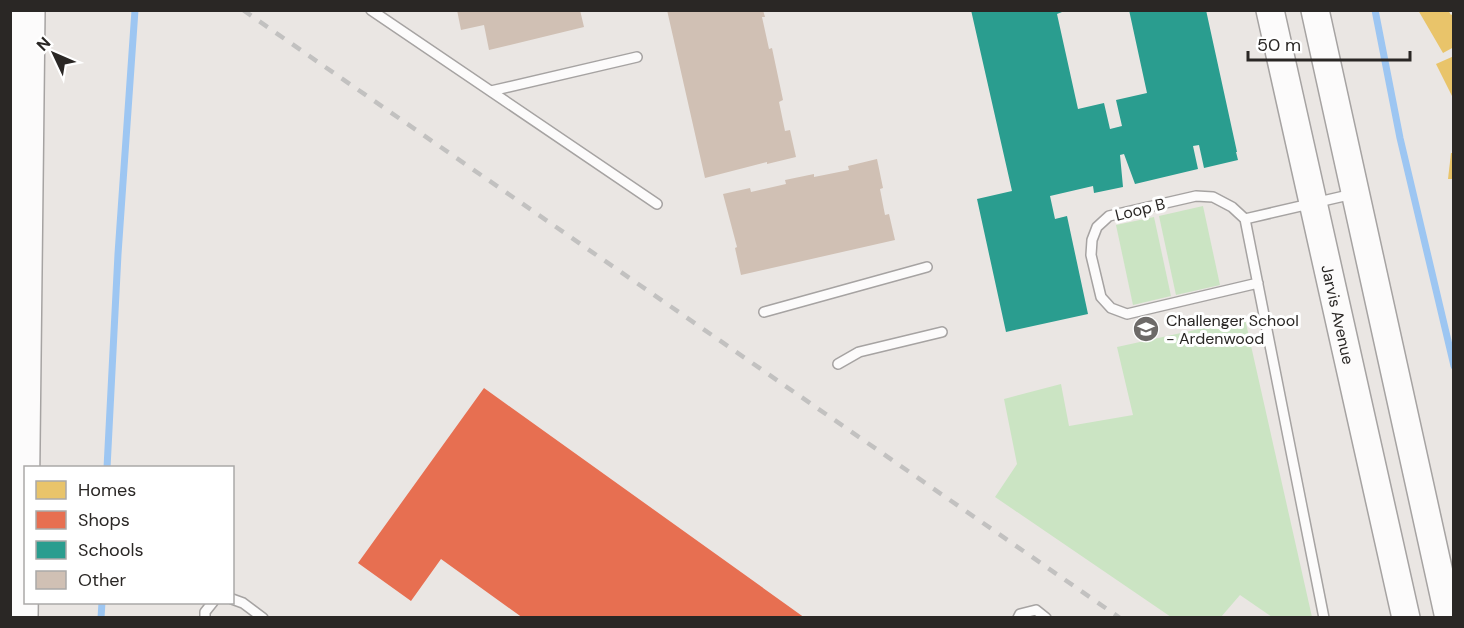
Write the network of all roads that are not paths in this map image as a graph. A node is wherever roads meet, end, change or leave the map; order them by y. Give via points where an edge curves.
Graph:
1 (28, 10) edge
2 (372, 10) edge
3 (1270, 10) edge
4 (1316, 10) edge
5 (637, 57) dead end
6 (491, 91) junction
7 (1356, 194) junction
8 (1312, 203) junction
9 (657, 204) dead end
10 (1245, 219) junction
11 (927, 267) dead end
12 (1258, 283) junction
13 (764, 312) dead end
14 (942, 332) dead end
15 (838, 364) dead end
16 (234, 600) edge
17 (212, 604) edge
18 (21, 618) edge
19 (205, 618) edge
20 (263, 618) edge
21 (1018, 618) edge
22 (1046, 618) edge
23 (1324, 618) edge
24 (1406, 618) edge
25 (1449, 618) edge

1 - 18 highway
2 - 6 lane
3 - 8 main road, Jarvis Avenue
4 - 7 main road
5 - 6 lane
6 - 9 lane
7 - 8 lane
7 - 25 main road
8 - 10 lane
8 - 24 main road, Jarvis Avenue
10 - 12 lane
10 - 12 lane, Loop B via 1213,197 1196,196 1109,216 1097,227 1091,255 1101,297 1112,308 1127,314
11 - 13 lane
12 - 23 lane
14 - 15 lane via 859,352
16 - 20 lane
17 - 19 lane
21 - 22 lane via 1035,610

